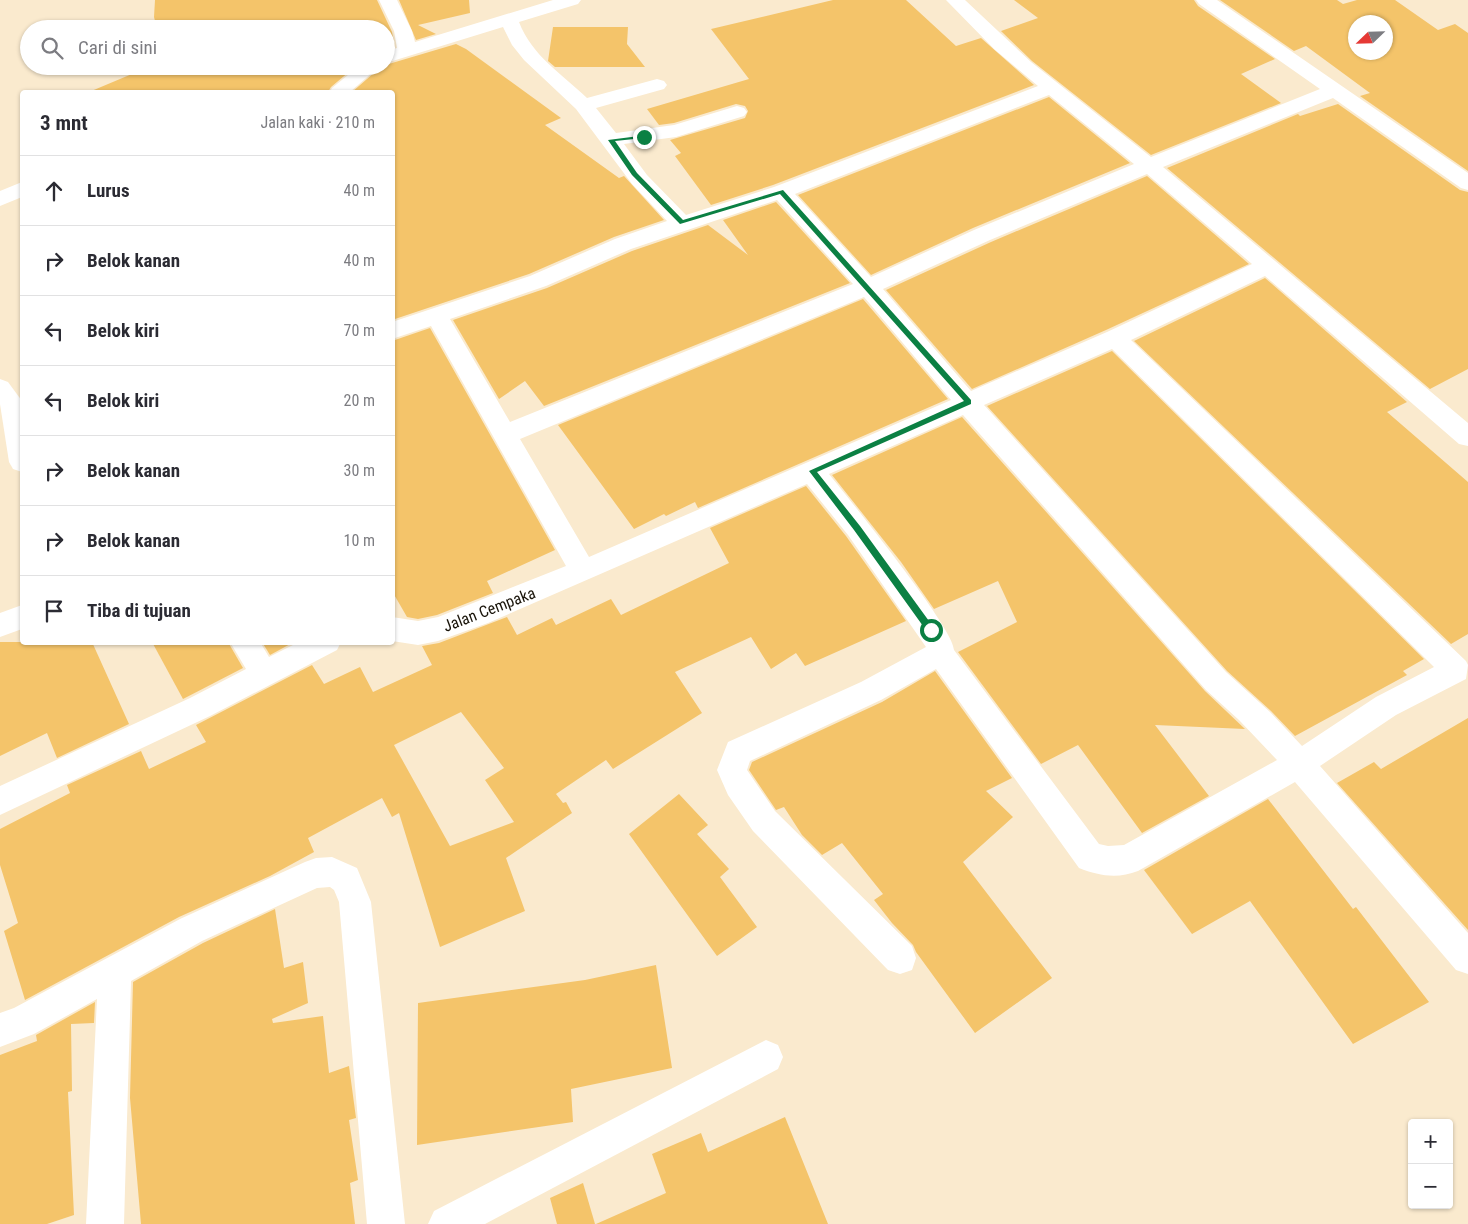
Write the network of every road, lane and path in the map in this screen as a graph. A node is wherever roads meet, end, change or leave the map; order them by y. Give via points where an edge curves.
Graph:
1 (388, 0) edge
2 (572, 0) edge
3 (955, 0) edge
4 (1205, 0) edge
5 (509, 20) junction
6 (406, 50) junction
7 (395, 54) edge
8 (360, 75) edge
9 (657, 85) dead end
10 (1051, 88) junction
11 (341, 90) edge
12 (1335, 90) junction
13 (584, 105) junction
14 (737, 112) dead end
15 (611, 140) junction
16 (1149, 165) junction
17 (1468, 182) edge
18 (20, 190) edge
19 (781, 192) junction
20 (0, 199) edge
21 (682, 223) junction
22 (1267, 266) junction
23 (868, 287) junction
24 (437, 316) junction
25 (395, 330) edge
26 (1115, 338) junction
27 (0, 388) edge
28 (969, 402) junction
29 (504, 435) junction
30 (1468, 437) edge
31 (20, 455) edge
32 (812, 471) junction
33 (583, 572) junction
34 (20, 618) edge
35 (0, 625) edge
36 (395, 629) edge
37 (246, 645) edge
38 (321, 645) edge
39 (940, 653) junction
40 (1464, 671) edge
41 (264, 673) junction
42 (1299, 764) junction
43 (0, 801) edge
44 (900, 958) dead end
45 (1468, 958) edge
46 (115, 971) junction
47 (0, 1030) edge
48 (766, 1056) dead end
49 (105, 1224) edge
50 (386, 1224) edge
51 (447, 1224) edge

1 - 6 street via 404,31
2 - 5 street
3 - 10 street via 972,19
4 - 12 street
5 - 6 street
5 - 13 street via 527,55
6 - 7 street
8 - 11 street
9 - 13 street
10 - 16 street
10 - 19 street
12 - 16 street
12 - 17 street
13 - 15 street
14 - 15 street via 676,131
15 - 21 street via 635,174
16 - 22 street
16 - 23 street
18 - 20 street
19 - 21 street
19 - 23 street
21 - 24 street via 623,244 538,281
22 - 26 street, Jalan Cempaka
22 - 30 street
23 - 28 street
23 - 29 street
24 - 25 street
24 - 29 street
26 - 28 street, Jalan Cempaka
26 - 40 street
27 - 31 street via 8,395 17,415
28 - 32 street, Jalan Cempaka
28 - 42 street via 1216,681 1274,734
29 - 33 street
32 - 33 street, Jalan Cempaka
32 - 39 street via 931,630 940,644
33 - 36 street, Jalan Cempaka via 438,629 418,633
34 - 35 street
37 - 41 street
38 - 41 street
39 - 42 street via 1090,857 1108,861 1127,860
39 - 44 street via 870,691 739,752 732,770 764,821
40 - 42 street via 1386,706
41 - 43 street via 200,707
42 - 45 street
46 - 47 street via 22,1022
46 - 49 street
46 - 50 street via 191,930 316,873 332,872 346,879 357,921
48 - 51 street

